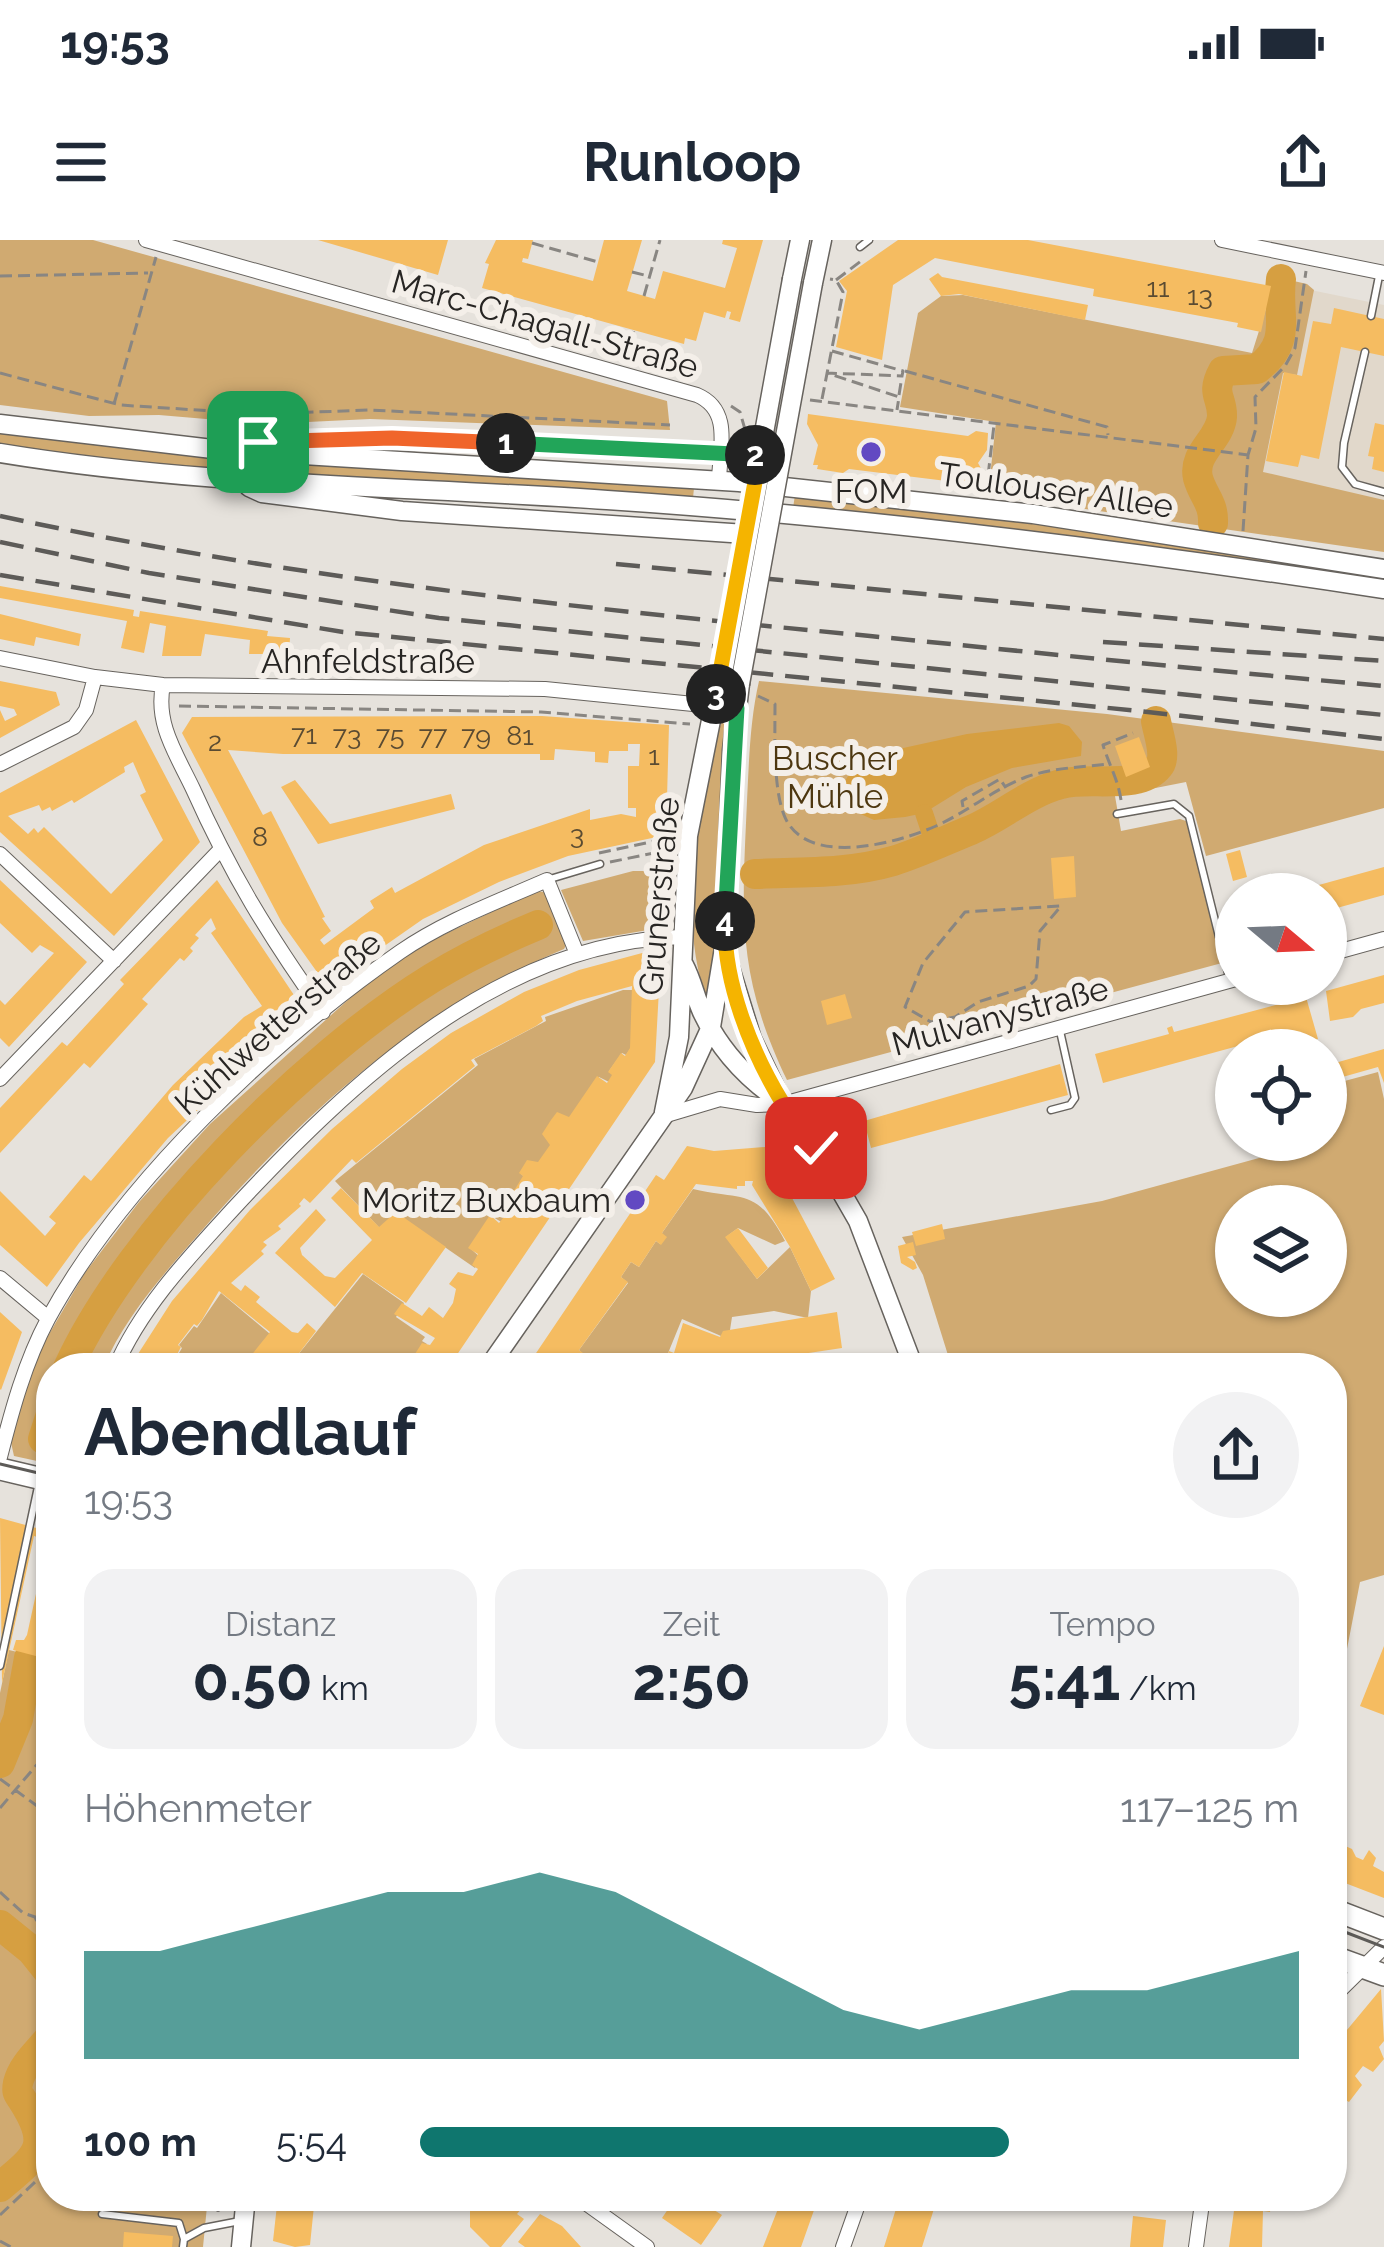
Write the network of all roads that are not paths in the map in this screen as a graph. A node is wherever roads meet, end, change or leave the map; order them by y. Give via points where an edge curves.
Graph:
1 (146, 240) edge
2 (800, 240) edge
3 (822, 240) edge
4 (869, 240) edge
5 (1222, 240) edge
6 (1278, 245) edge
7 (860, 247) dead end
8 (1382, 273) edge
9 (1371, 316) dead end
10 (1366, 352) dead end
11 (0, 424) edge
12 (221, 450) junction
13 (0, 453) edge
14 (760, 455) junction
15 (228, 478) junction
16 (718, 480) junction
17 (1384, 492) edge
18 (736, 510) junction
19 (746, 534) junction
20 (1384, 569) edge
21 (1384, 589) edge
22 (0, 658) edge
23 (94, 677) junction
24 (163, 686) junction
25 (713, 706) junction
26 (737, 708) junction
27 (0, 764) edge
28 (1117, 814) dead end
29 (220, 850) junction
30 (0, 854) edge
31 (600, 864) road end
32 (547, 880) junction
33 (1215, 912) edge
34 (682, 937) junction
35 (1384, 939) edge
36 (724, 948) junction
37 (1347, 949) edge
38 (578, 954) junction
39 (114, 961) junction
40 (681, 961) junction
41 (1215, 985) edge
42 (323, 1012) junction
43 (711, 1027) junction
44 (1059, 1028) junction
45 (2, 1072) edge
46 (783, 1104) junction
47 (1052, 1110) dead end
48 (663, 1116) junction
49 (0, 1278) edge
50 (48, 1318) junction
51 (122, 1353) edge
52 (498, 1353) edge
53 (908, 1353) edge
54 (0, 1457) edge
55 (0, 1469) edge
56 (36, 1478) edge
57 (36, 1517) edge
58 (0, 1666) edge
59 (1347, 1915) edge
60 (1384, 1929) edge
61 (1384, 1947) edge
62 (1347, 1962) edge
63 (1360, 1967) junction
64 (1384, 1975) edge
65 (1347, 1981) edge
66 (245, 2211) edge
67 (597, 2211) edge
68 (856, 2211) edge
69 (1201, 2211) edge
70 (102, 2215) dead end
71 (244, 2220) junction
72 (183, 2243) edge
73 (242, 2247) edge
74 (647, 2247) edge
75 (843, 2247) edge
76 (1196, 2247) edge

1 - 16 street, Marc-Chagall-Straße via 697,394 716,407 722,430
2 - 14 main road, Grunerstraße, bridge
3 - 26 main road, Grunerstraße, bridge
4 - 7 lane
5 - 6 street
6 - 8 street
8 - 9 lane
10 - 17 lane via 1342,467 1355,484
11 - 12 main road, Toulouser Allee
12 - 14 main road, bridge via 392,438
12 - 16 main road, Toulouser Allee
13 - 15 main road, Toulouser Allee
14 - 19 main road, Grunerstraße, bridge
15 - 18 main road, Toulouser Allee
15 - 19 main road via 262,493 367,508
16 - 18 main road via 722,500
16 - 20 main road, Toulouser Allee via 1033,514
18 - 21 main road, Toulouser Allee via 1139,552
19 - 25 main road, Grunerstraße, bridge
22 - 23 street, Ahnfeldstraße
23 - 24 street, Ahnfeldstraße
23 - 27 street via 74,728
24 - 25 street, Ahnfeldstraße via 545,688
24 - 29 street via 161,721
25 - 26 street, Ahnfeldstraße
25 - 34 main road, Grunerstraße via 688,836
26 - 36 main road, Grunerstraße
28 - 33 lane, Mulvanystraße via 1184,808
29 - 39 street
29 - 42 street
30 - 39 street
31 - 32 lane, Kühlwetterstraße
32 - 38 street
32 - 42 street, Kühlwetterstraße via 443,926
34 - 38 street
34 - 40 main road, Grunerstraße
35 - 37 street
36 - 43 main road, Grunerstraße
36 - 46 main road via 752,1039
38 - 51 street via 444,1019 342,1101 176,1274
39 - 45 street
40 - 43 main road
40 - 48 main road, Grunerstraße via 679,1037
41 - 44 street, Mulvanystraße
42 - 50 street, Kühlwetterstraße via 181,1144
43 - 46 main road via 756,1085
43 - 48 main road, Grunerstraße
44 - 46 street, Mulvanystraße
44 - 47 lane via 1075,1098
46 - 48 street, Mulvanystraße via 720,1099
46 - 53 main road via 858,1221
48 - 52 main road, Grunerstraße
49 - 50 street
50 - 54 street, Kühlwetterstraße
55 - 56 main road
57 - 58 lane
59 - 60 main road
61 - 63 street
62 - 63 main road
63 - 64 main road
63 - 65 street
66 - 71 main road
67 - 74 street
68 - 75 street
69 - 76 street
70 - 72 lane via 179,2223
71 - 72 lane via 204,2228
71 - 73 main road

